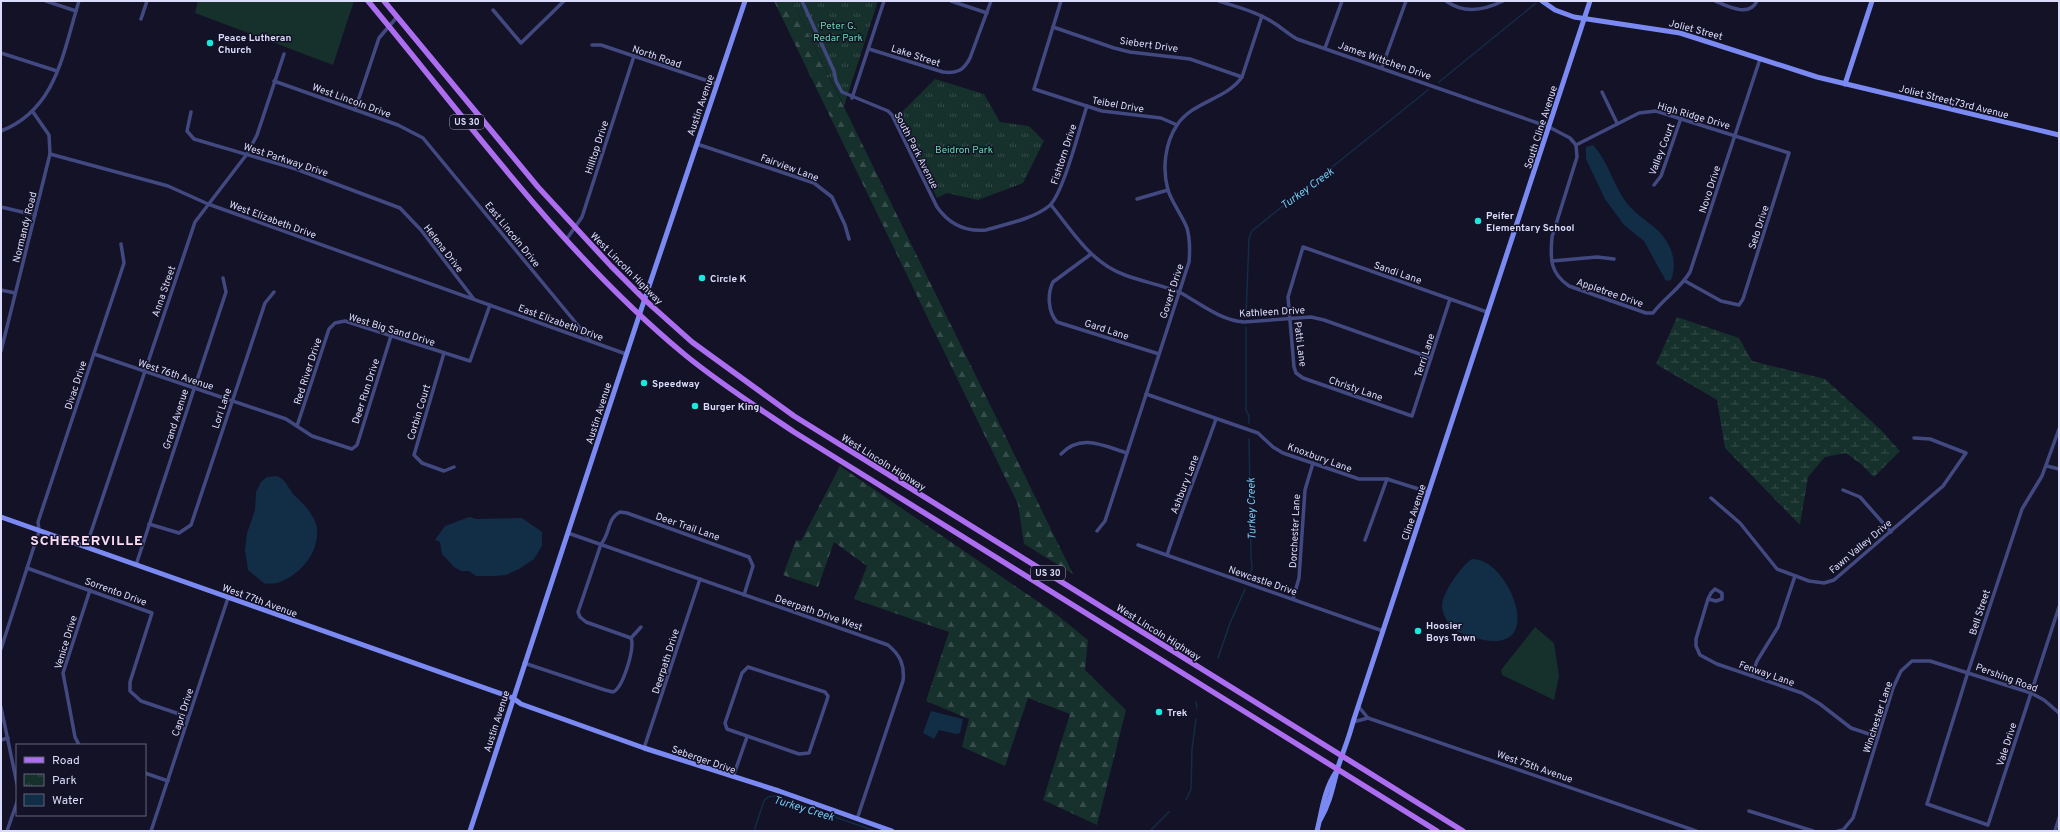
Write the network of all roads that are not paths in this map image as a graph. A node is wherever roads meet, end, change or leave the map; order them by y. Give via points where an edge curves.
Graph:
1 (46, 1) edge
2 (80, 1) edge
3 (147, 1) edge
4 (368, 1) edge
5 (384, 1) edge
6 (564, 1) edge
7 (745, 1) edge
8 (802, 1) edge
9 (884, 1) edge
10 (951, 1) edge
11 (991, 1) edge
12 (1062, 1) edge
13 (1219, 1) edge
14 (1342, 1) edge
15 (1406, 1) edge
16 (1446, 1) edge
17 (1503, 1) edge
18 (1542, 1) edge
19 (1590, 1) edge
20 (1715, 1) edge
21 (1757, 1) edge
22 (1872, 1) edge
23 (493, 10) dead end
24 (76, 11) junction
25 (987, 13) junction
26 (1262, 16) junction
27 (397, 17) junction
28 (141, 19) dead end
29 (1584, 19) junction
30 (389, 26) junction
31 (1053, 27) junction
32 (592, 45) dead end
33 (1325, 48) junction
34 (869, 49) junction
35 (1, 53) edge
36 (284, 54) dead end
37 (634, 56) junction
38 (1760, 58) junction
39 (1382, 67) junction
40 (57, 71) junction
41 (1242, 77) junction
42 (274, 81) junction
43 (717, 84) junction
44 (1845, 84) junction
45 (1602, 92) dead end
46 (852, 98) junction
47 (1087, 106) junction
48 (355, 110) junction
49 (33, 112) junction
50 (191, 112) dead end
51 (1681, 118) junction
52 (1617, 123) junction
53 (1177, 125) junction
54 (1549, 127) junction
55 (1, 131) edge
56 (1735, 135) junction
57 (2059, 135) edge
58 (423, 138) joint
59 (697, 144) junction
60 (1576, 145) junction
61 (1789, 153) joint
62 (50, 154) junction
63 (247, 154) junction
64 (1654, 185) dead end
65 (1168, 190) junction
66 (1137, 199) dead end
67 (208, 204) junction
68 (1051, 205) junction
69 (1, 207) edge
70 (400, 208) joint
71 (35, 215) junction
72 (575, 229) junction
73 (849, 239) dead end
74 (566, 240) junction
75 (121, 244) dead end
76 (1302, 247) joint
77 (1091, 254) junction
78 (1505, 259) joint
79 (1614, 259) dead end
80 (1552, 261) junction
81 (223, 278) dead end
82 (1685, 281) junction
83 (1, 290) edge
84 (274, 292) dead end
85 (15, 293) junction
86 (1179, 293) junction
87 (474, 299) junction
88 (1450, 299) junction
89 (644, 300) junction
90 (490, 305) junction
91 (1487, 312) junction
92 (640, 313) junction
93 (1653, 313) joint
94 (1289, 318) junction
95 (335, 323) joint
96 (391, 336) junction
97 (591, 340) junction
98 (1, 351) edge
99 (444, 353) junction
100 (94, 354) junction
101 (626, 354) junction
102 (1159, 354) junction
103 (1431, 358) junction
104 (144, 372) junction
105 (1296, 373) joint
106 (194, 388) junction
107 (1146, 394) junction
108 (231, 401) junction
109 (1412, 416) joint
110 (1216, 419) junction
111 (297, 426) junction
112 (2059, 429) edge
113 (1914, 438) dead end
114 (352, 449) joint
115 (1127, 453) junction
116 (1061, 454) dead end
117 (1313, 463) junction
118 (2047, 466) junction
119 (454, 467) dead end
120 (2059, 470) edge
121 (1387, 479) junction
122 (1843, 490) dead end
123 (1428, 492) junction
124 (1711, 498) dead end
125 (1, 517) edge
126 (149, 524) junction
127 (39, 531) junction
128 (1097, 531) dead end
129 (1891, 532) junction
130 (568, 533) junction
131 (1365, 540) dead end
132 (601, 544) junction
133 (1138, 545) dead end
134 (86, 547) junction
135 (1167, 555) junction
136 (136, 565) junction
137 (27, 568) junction
138 (1796, 576) junction
139 (700, 579) junction
140 (90, 590) junction
141 (744, 595) junction
142 (228, 598) junction
143 (1293, 599) junction
144 (1708, 599) dead end
145 (2059, 607) edge
146 (641, 627) dead end
147 (1383, 631) junction
148 (631, 638) junction
149 (1, 648) edge
150 (524, 664) junction
151 (1968, 672) junction
152 (1752, 676) junction
153 (2031, 693) junction
154 (513, 698) junction
155 (1, 706) edge
156 (1358, 706) junction
157 (2059, 713) edge
158 (188, 717) junction
159 (1368, 718) junction
160 (1353, 722) junction
161 (747, 737) junction
162 (1878, 737) junction
163 (8, 738) junction
164 (1, 740) edge
165 (78, 744) edge
166 (644, 748) junction
167 (1342, 757) junction
168 (1338, 770) junction
169 (146, 773) edge
170 (733, 778) junction
171 (16, 779) edge
172 (168, 780) junction
173 (1927, 804) joint
174 (16, 805) edge
175 (1749, 812) dead end
176 (2059, 818) edge
177 (857, 819) junction
178 (7, 831) edge
179 (151, 831) edge
180 (470, 831) edge
181 (892, 831) edge
182 (1317, 831) edge
183 (1437, 831) edge
184 (1463, 831) edge
185 (1696, 831) edge
186 (1813, 831) edge
187 (1838, 831) edge
188 (2055, 831) edge

1 - 24 street
2 - 24 street
3 - 28 street
4 - 30 main road, US 30
5 - 27 main road, West Lincoln Highway / US 30
6 - 23 street via 521,44
7 - 43 street, Austin Avenue
8 - 46 street via 839,87
9 - 34 street
10 - 25 street
11 - 25 street
12 - 31 street
13 - 26 street, James Wittchen Drive
14 - 33 street
15 - 39 street
16 - 17 street via 1461,9 1478,10
18 - 29 street, Joliet Street via 1565,14
19 - 29 street, South Cline Avenue
20 - 21 street via 1740,11 1750,8
22 - 44 street
24 - 40 street
25 - 34 street, Lake Street via 966,66 951,74
26 - 33 street, James Wittchen Drive via 1297,39
26 - 41 street
27 - 30 street
27 - 72 main road, West Lincoln Highway / US 30
29 - 38 street, Joliet Street via 1680,33
29 - 54 street, South Cline Avenue
30 - 48 street via 380,38
30 - 74 main road, US 30
31 - 41 street, Siebert Drive via 1114,48 1190,59
31 - 47 street, Teibel Drive via 1034,89
32 - 37 street, North Road via 601,45
33 - 39 street, James Wittchen Drive
34 - 46 street
35 - 40 street
36 - 42 street, Anna Street
37 - 43 street, North Road
37 - 72 street, Hilltop Drive via 582,217
38 - 44 street, Joliet Street
38 - 56 street, Novo Drive
39 - 54 street, James Wittchen Drive
40 - 49 street via 44,99
41 - 53 street, Govert Drive via 1236,85 1195,108
42 - 48 street, West Lincoln Drive
42 - 63 street, Anna Street via 257,135
43 - 59 street, Austin Avenue
44 - 57 street, Joliet Street;73rd Avenue
45 - 52 street
46 - 68 street, South Park Avenue via 888,111 892,115 937,207 951,223 968,229 986,230 1042,211
47 - 53 street, Teibel Drive via 1119,114 1161,118
47 - 68 street, Fishtorn Drive via 1061,185
48 - 58 street, West Lincoln Drive via 412,131
49 - 55 street via 23,121
49 - 62 street, Normandy Road via 49,135
50 - 63 street, West Parkway Drive via 187,130 194,139
51 - 52 street, High Ridge Drive via 1656,110 1640,112
51 - 56 street, High Ridge Drive
51 - 64 street, Valley Court via 1661,176
52 - 60 street, High Ridge Drive
53 - 65 street, Govert Drive via 1167,148
54 - 60 street, James Wittchen Drive via 1570,138
54 - 78 street, South Cline Avenue
56 - 61 street, High Ridge Drive
56 - 82 street, Novo Drive
58 - 97 street, East Lincoln Drive
59 - 73 street, Fairview Lane via 814,183 832,197
59 - 89 street, Austin Avenue
60 - 80 street via 1578,157 1552,237
61 - 82 street, Selo Drive via 1739,306 1721,301
62 - 67 street, West Elizabeth Drive via 168,186
62 - 71 street, Normandy Road
63 - 67 street, Anna Street
63 - 70 street, West Parkway Drive via 296,169
65 - 66 street
65 - 86 street, Govert Drive via 1187,229 1190,248 1189,262
67 - 87 street, West Elizabeth Drive
67 - 104 street, Anna Street via 195,222
68 - 77 street, Kathleen Drive
69 - 71 street
70 - 87 street, Helena Drive via 421,230
71 - 85 street, Normandy Road
72 - 74 street, Hilltop Drive
72 - 89 main road, West Lincoln Highway / US 30
74 - 92 main road, US 30
75 - 100 street, Divac Drive via 124,262
76 - 88 street, Sandi Lane
76 - 94 street, Patti Lane via 1288,297
77 - 86 street, Kathleen Drive via 1112,270
77 - 102 street, Gard Lane via 1053,282 1050,306 1052,316 1058,322
78 - 91 street, Cline Avenue
79 - 80 street via 1597,257
80 - 93 street, Appletree Drive via 1554,273 1569,286 1646,313
81 - 106 street, Grand Avenue via 226,292
82 - 93 street, Novo Drive via 1661,301
83 - 85 street
84 - 108 street, Lori Lane via 265,303
85 - 98 street, Normandy Road
86 - 94 street, Kathleen Drive via 1234,322
86 - 102 street, Govert Drive
87 - 90 street, West Elizabeth Drive
88 - 91 street, Sandi Lane
88 - 103 street, Terri Lane
89 - 92 street, Austin Avenue
89 - 167 main road, West Lincoln Highway / US 30 via 692,342 794,416
90 - 97 street, East Elizabeth Drive
90 - 99 street, West Big Sand Drive via 470,361
91 - 123 street, Cline Avenue
92 - 101 street, Austin Avenue
92 - 168 main road, US 30 via 684,354 794,432
94 - 103 street, Kathleen Drive via 1311,317 1324,320
94 - 105 street, Patti Lane
95 - 96 street, West Big Sand Drive via 345,321
95 - 111 street, Red River Drive via 330,329
96 - 99 street, West Big Sand Drive
96 - 114 street, Deer Run Drive via 357,445
97 - 101 street, East Elizabeth Drive
99 - 119 street, Corbin Court via 414,455 422,463 444,471
100 - 104 street, West 76th Avenue
100 - 127 street, Divac Drive via 38,522
101 - 130 street, Austin Avenue
102 - 107 street, Govert Drive
103 - 109 street, Terri Lane
104 - 106 street, West 76th Avenue
104 - 134 street, Anna Street
105 - 109 street, Christy Lane via 1303,378
106 - 108 street, West 76th Avenue
106 - 126 street, Grand Avenue
107 - 110 street, Knoxbury Lane
107 - 115 street, Govert Drive
108 - 111 street, West 76th Avenue via 286,419
108 - 126 street, Lori Lane via 191,525 179,533
110 - 117 street, Knoxbury Lane via 1258,433 1283,453
110 - 135 street, Ashbury Lane
111 - 114 street, West 76th Avenue via 312,436
112 - 118 street, Bell Street
113 - 129 street, Fawn Valley Drive via 1930,439 1966,453 1943,486
115 - 116 street via 1091,442 1077,442 1068,446
115 - 128 street, Govert Drive via 1105,521
117 - 121 street, Knoxbury Lane via 1359,479
117 - 143 street, Dorchester Lane via 1305,490 1299,578
118 - 120 street
118 - 151 street, Bell Street via 2022,509
121 - 123 street, Knoxbury Lane
121 - 131 street
122 - 129 street via 1860,498
123 - 147 street, Cline Avenue
124 - 138 street, Fawn Valley Drive via 1740,523 1777,569
125 - 127 street, West 77th Avenue
126 - 136 street, Grand Avenue
127 - 134 street, West 77th Avenue
127 - 137 street, Divac Drive
129 - 138 street, Fawn Valley Drive via 1834,580 1817,582
130 - 132 street, Deerpath Drive West
130 - 150 street, Austin Avenue
132 - 139 street, Deerpath Drive West
132 - 141 street, Deer Trail Lane via 613,517 620,512 684,533 749,557 753,566
132 - 148 street via 578,612 586,622
133 - 135 street, Newcastle Drive
134 - 136 street, West 77th Avenue
135 - 143 street, Newcastle Drive
136 - 142 street, West 77th Avenue
137 - 140 street, Sorrento Drive
137 - 149 street, Divac Drive
138 - 152 street via 1778,627 1757,661
139 - 141 street, Deerpath Drive West
139 - 166 street, Deerpath Drive
140 - 158 street, Sorrento Drive via 152,613 130,682 130,691 141,701
140 - 165 street, Venice Drive via 63,673
141 - 177 street, Deerpath Drive West via 888,645 900,657 903,664 903,681
142 - 154 street, West 77th Avenue
142 - 158 street, Capri Drive
143 - 147 street, Newcastle Drive
144 - 152 street, Fenway Lane via 1696,639 1700,655
145 - 153 street, Vale Drive
146 - 148 street
147 - 156 street, Cline Avenue
148 - 150 street via 632,648 621,684 613,692
150 - 154 street, Austin Avenue
151 - 153 street, Pershing Road
151 - 162 street, Winchester Lane via 1930,661 1912,661 1901,671 1896,682
151 - 173 street, Bell Street
152 - 162 street, Fenway Lane via 1812,698 1851,728
153 - 157 street, Pershing Road
153 - 173 street, Vale Drive via 1988,825
154 - 166 street, Seberger Drive via 521,704
154 - 180 street, Austin Avenue
155 - 163 street
156 - 159 street
156 - 160 street, Cline Avenue
158 - 172 street, Capri Drive
159 - 160 street
159 - 185 street, West 75th Avenue
160 - 167 street, Cline Avenue
161 - 161 street via 727,729 725,723 742,673 748,667 821,691 828,696 811,750 806,754
161 - 170 street
162 - 187 street, Winchester Lane via 1852,818 1843,830
163 - 164 street
163 - 171 street
166 - 170 street, Seberger Drive
167 - 168 street, Cline Avenue
167 - 184 main road, West Lincoln Highway / US 30
168 - 182 street, Cline Avenue via 1331,779 1322,805
168 - 183 main road, US 30
169 - 172 street
170 - 177 street, Seberger Drive via 779,791
172 - 179 street, Capri Drive
174 - 178 street
175 - 186 street
176 - 188 street
177 - 181 street, Seberger Drive

